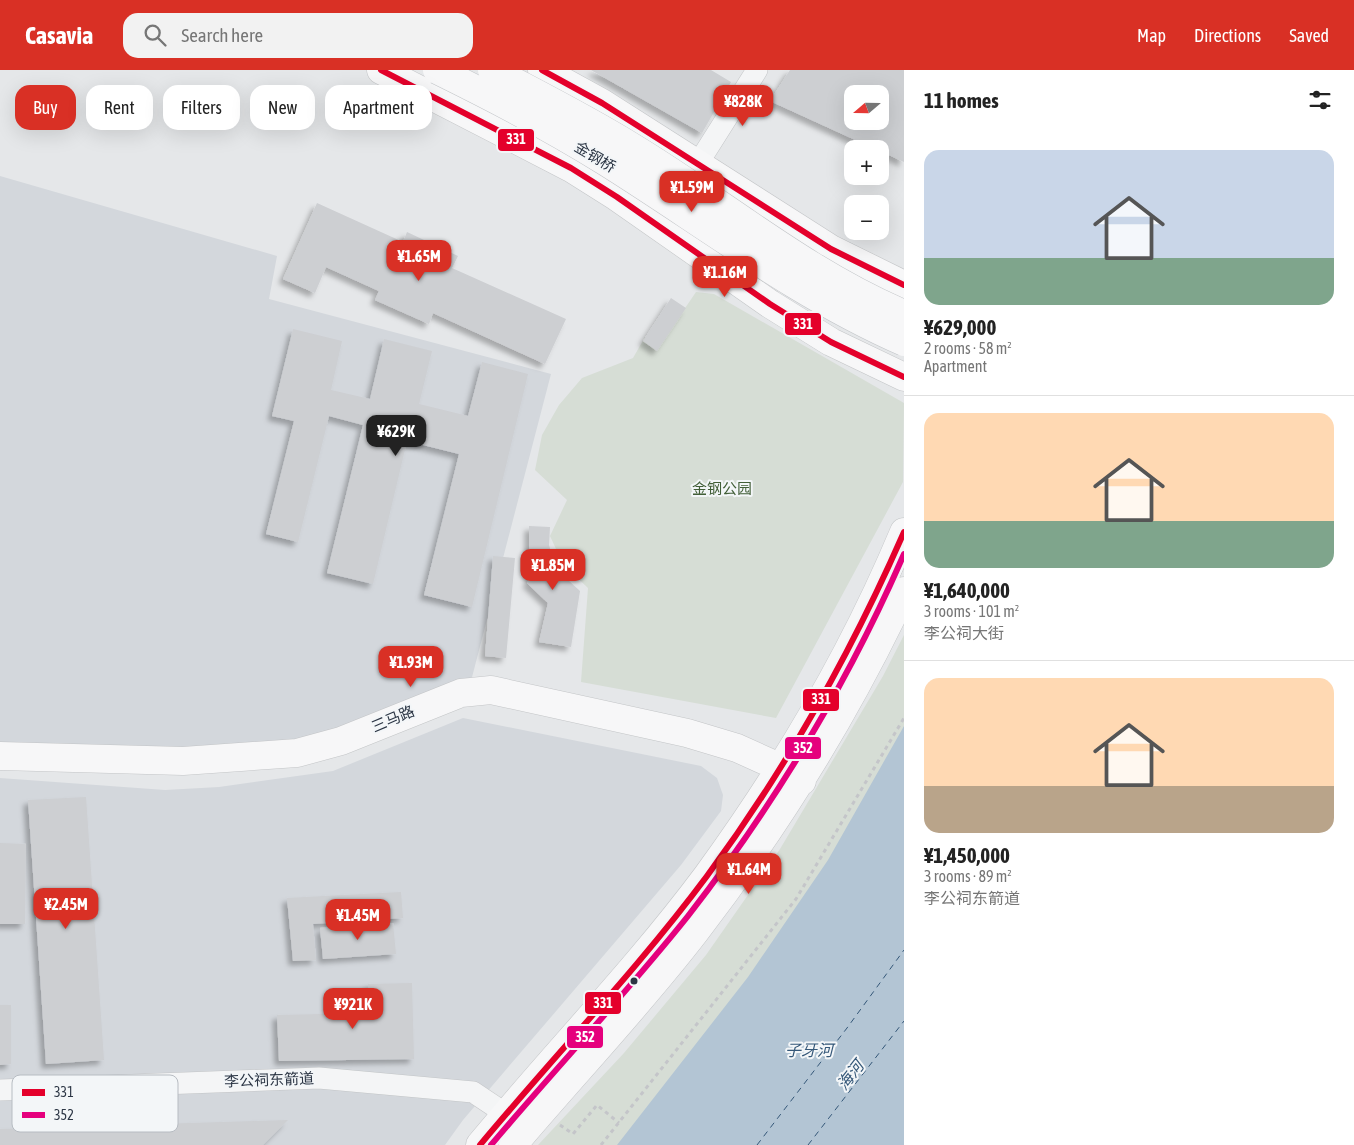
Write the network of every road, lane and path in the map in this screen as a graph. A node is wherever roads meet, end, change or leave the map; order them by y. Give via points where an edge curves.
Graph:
1 (380, 70) edge
2 (437, 70) edge
3 (492, 70) edge
4 (542, 70) edge
5 (757, 70) edge
6 (602, 103) junction
7 (697, 164) junction
8 (571, 168) junction
9 (744, 195) junction
10 (711, 263) junction
11 (904, 286) edge
12 (904, 314) edge
13 (904, 342) edge
14 (904, 377) edge
15 (904, 532) edge
16 (904, 590) edge
17 (904, 718) edge
18 (0, 756) edge
19 (0, 769) edge
20 (786, 783) junction
21 (178, 1083) edge
22 (618, 1123) junction
23 (514, 1130) edge
24 (573, 1134) dead end
25 (480, 1145) edge
26 (601, 1145) edge

1 - 8 main road
2 - 13 main road, 金钢桥, bridge via 494,98 606,162 810,294
3 - 12 main road, 金钢桥, bridge via 633,147 811,265
4 - 6 main road
5 - 7 street
6 - 7 main road
6 - 8 main road via 611,126 606,141 586,166
7 - 9 main road
8 - 10 main road
9 - 10 main road via 727,201 708,228 704,244
9 - 11 main road via 831,249
10 - 14 main road via 831,342
15 - 20 main road via 868,612 825,694
16 - 20 main road via 849,699
17 - 22 path via 796,899
18 - 20 main road, 三马路 via 183,762 297,753 341,741 461,693 491,690 687,733 737,748
19 - 20 main road, 三马路 via 177,772 288,764 350,749 444,706 465,701 488,702 704,751
20 - 23 main road via 582,1027
21 - 23 street, 李公祠东箭道 via 319,1078 473,1092
22 - 24 path via 597,1105
22 - 26 path
23 - 25 main road

